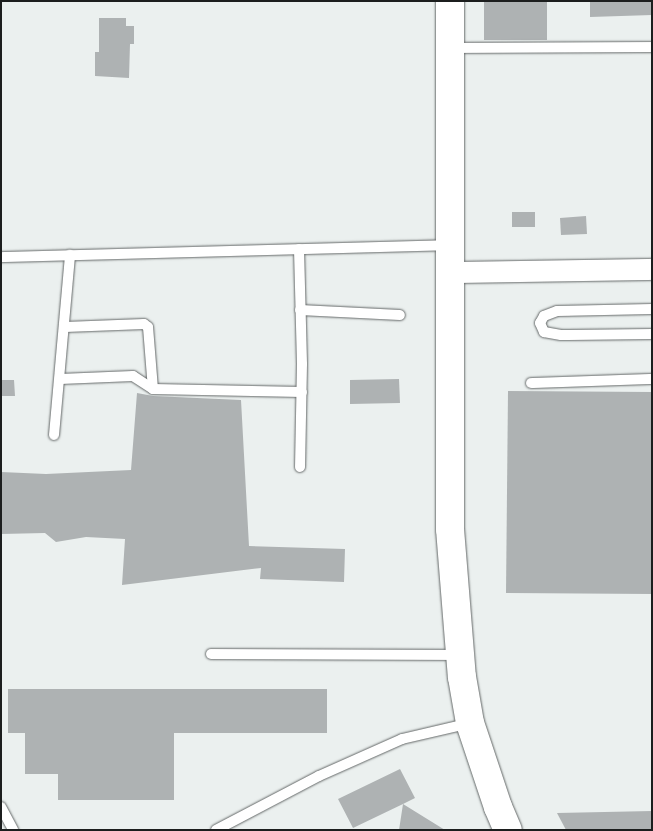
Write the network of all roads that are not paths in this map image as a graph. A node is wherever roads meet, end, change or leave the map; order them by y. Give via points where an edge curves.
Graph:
1 (450, 1) edge
2 (652, 46) edge
3 (450, 48) junction
4 (299, 249) junction
5 (70, 256) junction
6 (1, 257) edge
7 (451, 258) junction
8 (652, 269) edge
9 (652, 309) edge
10 (300, 310) junction
11 (400, 315) dead end
12 (65, 326) junction
13 (652, 334) edge
14 (60, 378) junction
15 (652, 379) edge
16 (532, 384) dead end
17 (153, 389) junction
18 (302, 392) junction
19 (54, 435) dead end
20 (300, 467) dead end
21 (211, 654) dead end
22 (460, 655) junction
23 (470, 723) junction
24 (1, 807) edge
25 (8, 826) edge
26 (216, 830) edge
27 (508, 830) edge

1 - 3 street
2 - 3 lane
3 - 7 street
4 - 5 lane
4 - 7 lane
4 - 10 lane
5 - 6 lane
5 - 12 lane
7 - 8 street
7 - 22 street via 450,529
9 - 13 lane via 557,311 544,316 540,323 544,332 562,335
10 - 11 lane
10 - 18 lane
12 - 14 lane
12 - 17 lane via 144,324 148,327
14 - 17 lane via 133,376
14 - 19 lane
15 - 16 lane
17 - 18 lane
18 - 20 lane
21 - 22 lane
22 - 23 street
23 - 26 lane via 402,739 319,776
23 - 27 street
24 - 25 lane

